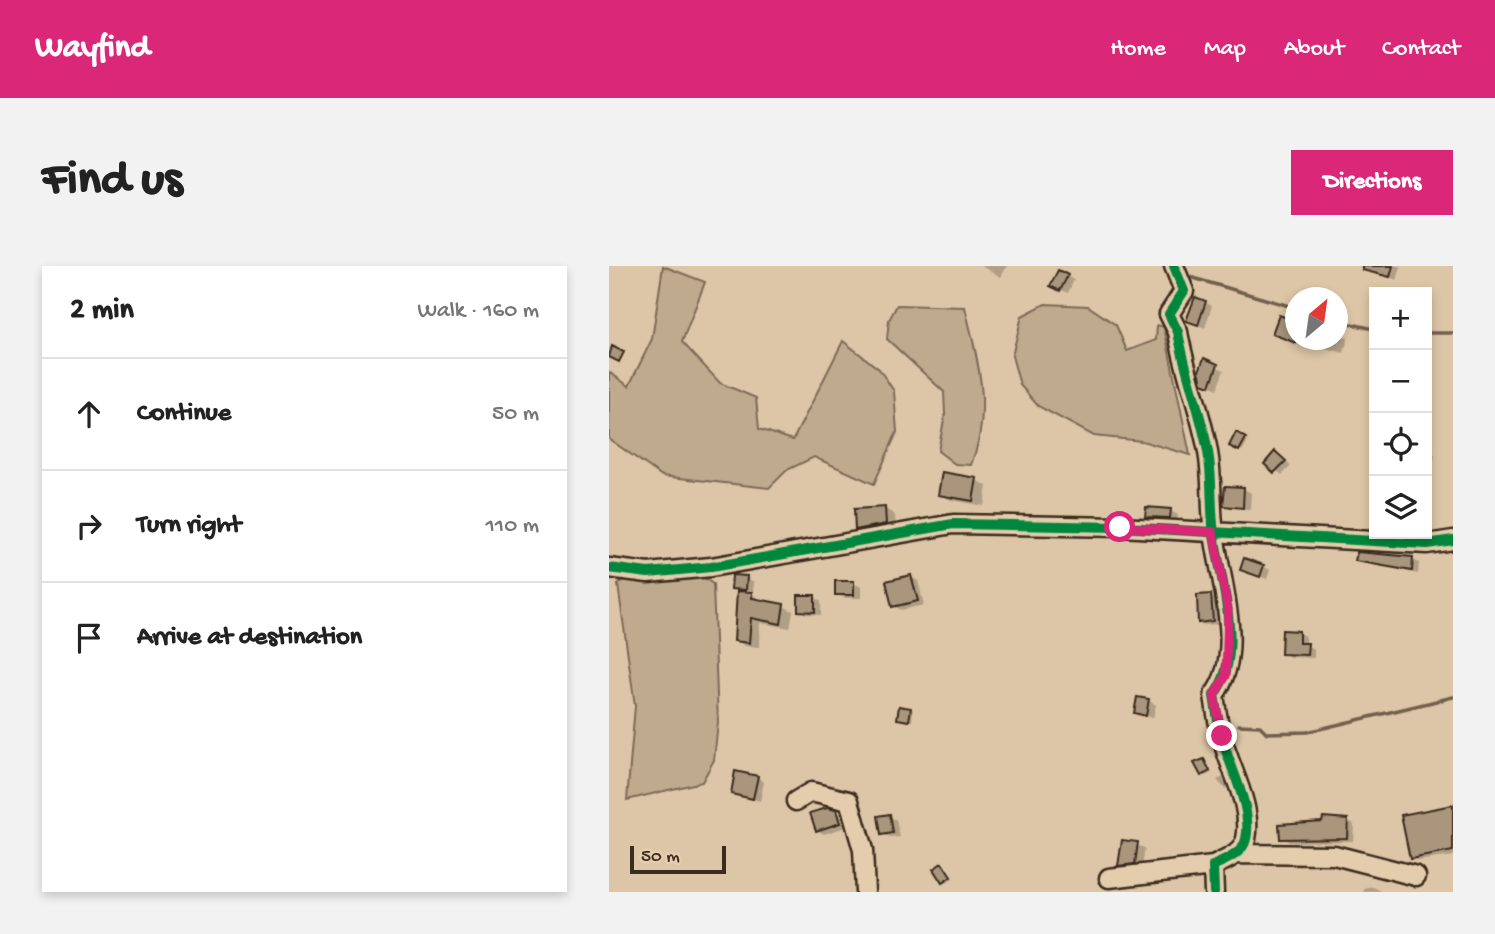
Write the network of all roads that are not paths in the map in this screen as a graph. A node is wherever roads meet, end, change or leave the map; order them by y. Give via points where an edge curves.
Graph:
1 (1174, 266) edge
2 (1213, 532) junction
3 (1453, 540) edge
4 (609, 568) edge
5 (796, 801) dead end
6 (1237, 854) junction
7 (1213, 866) junction
8 (1416, 876) dead end
9 (1109, 878) dead end
10 (865, 892) edge
11 (1214, 892) edge

1 - 2 street via 1184,291 1169,314 1178,332 1207,448
2 - 3 street via 1427,544
2 - 4 street via 953,524 712,567 648,573
2 - 6 street via 1228,609 1226,676 1214,695 1244,802 1246,841
5 - 10 street via 811,792 849,801 863,850
6 - 7 street
6 - 8 street via 1334,855
7 - 9 street
7 - 11 street

